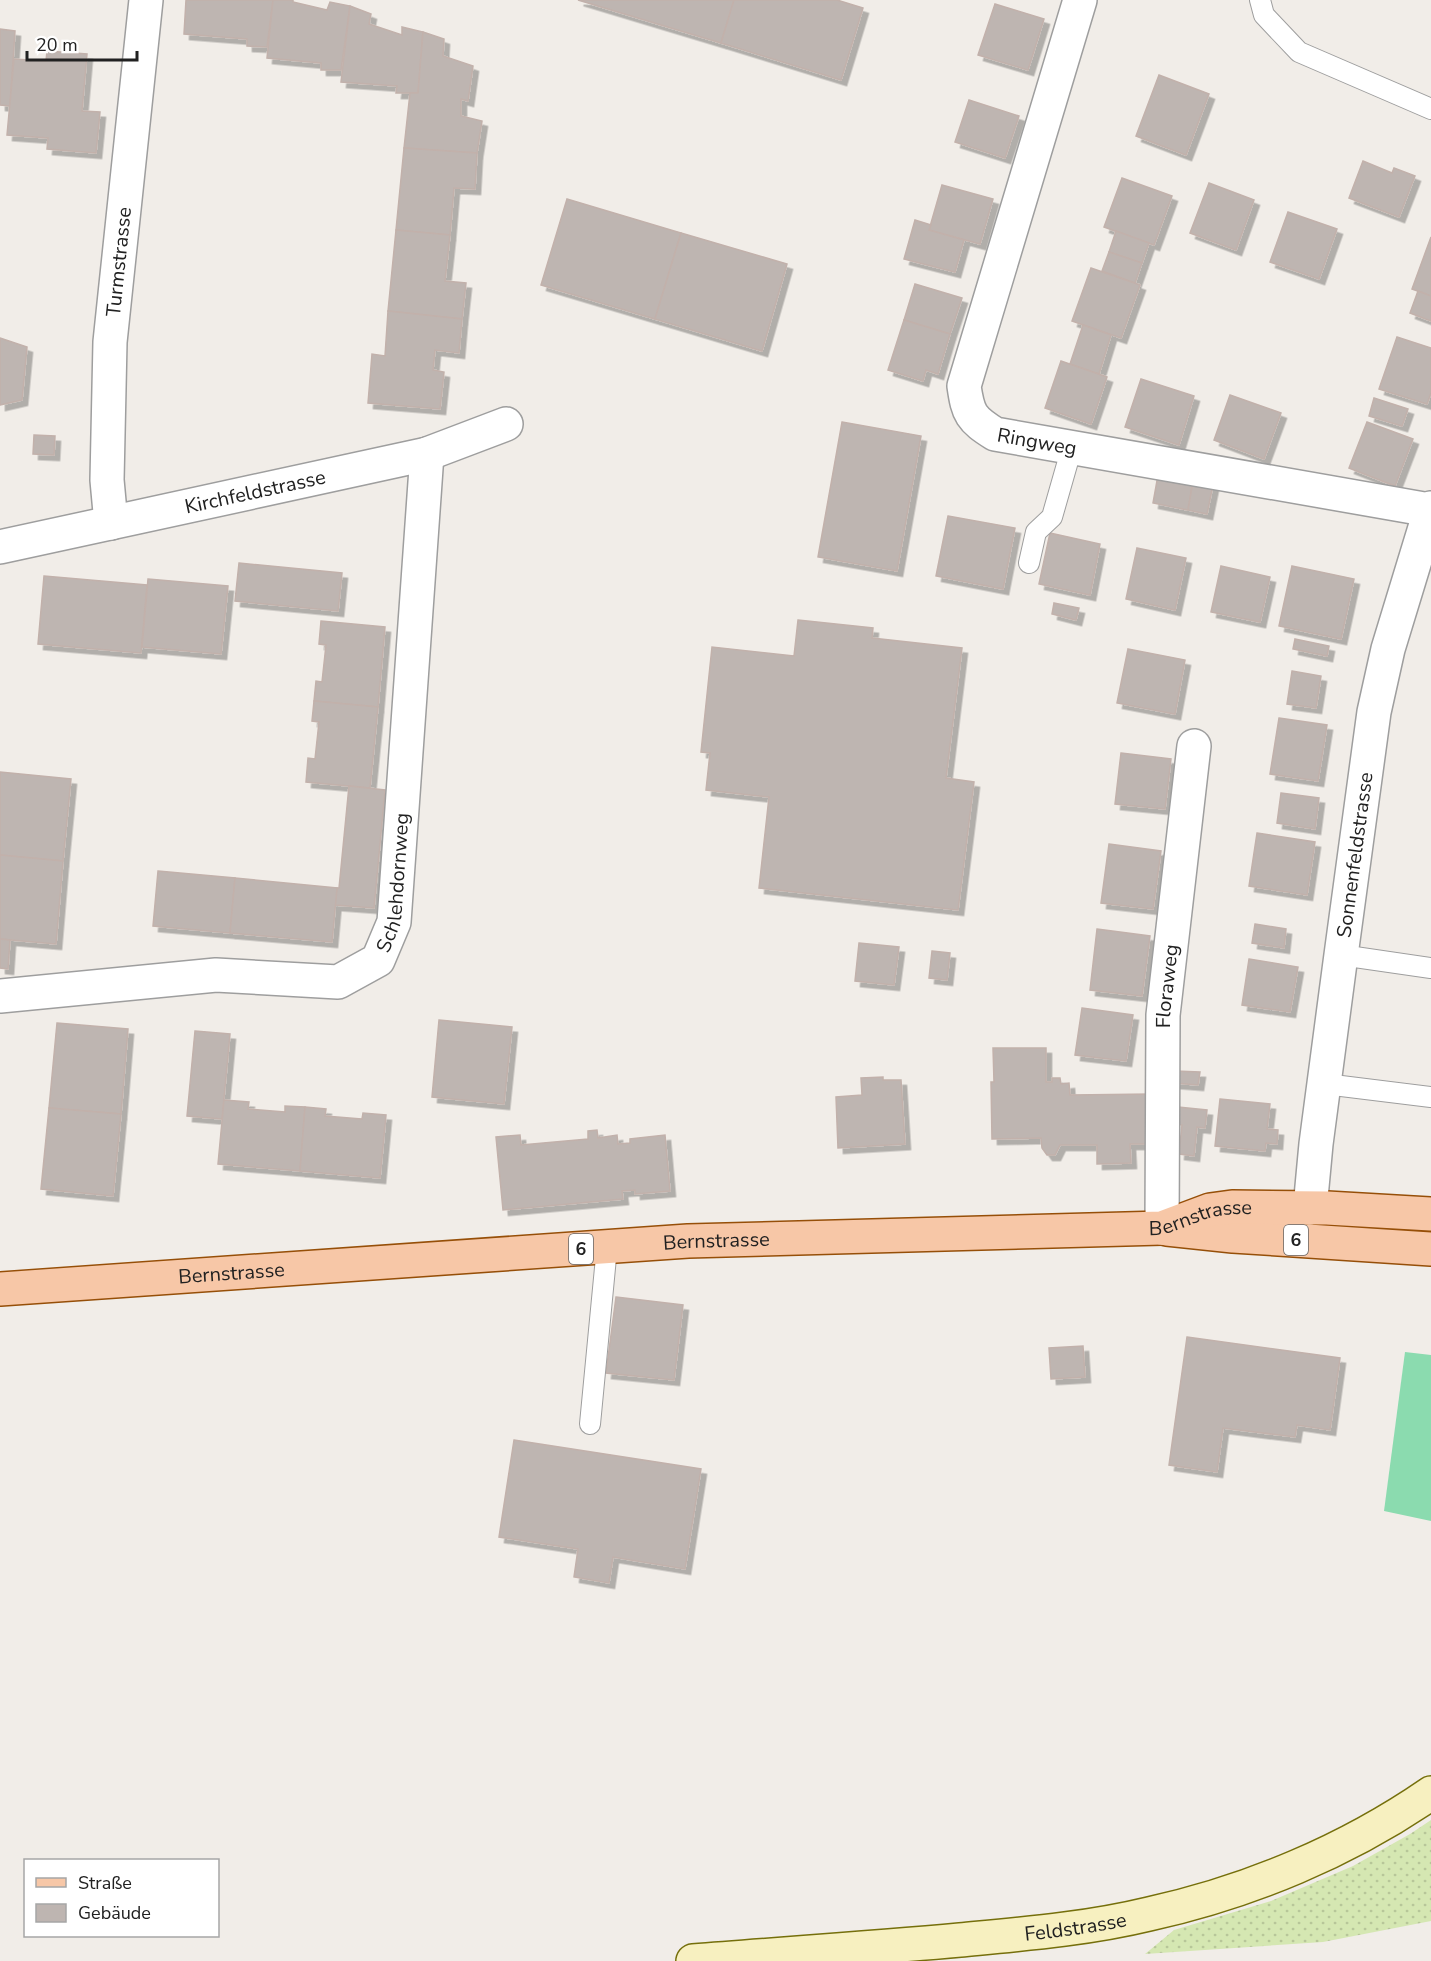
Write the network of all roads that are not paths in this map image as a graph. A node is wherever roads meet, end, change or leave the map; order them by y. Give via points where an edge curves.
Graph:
1 (146, 0) edge
2 (1080, 0) edge
3 (1260, 0) edge
4 (1431, 110) edge
5 (506, 424) dead end
6 (1072, 447) junction
7 (427, 454) junction
8 (1431, 509) edge
9 (111, 523) junction
10 (0, 547) edge
11 (1029, 563) dead end
12 (1194, 746) dead end
13 (1341, 955) junction
14 (1431, 968) edge
15 (0, 996) edge
16 (1325, 1084) junction
17 (1431, 1096) edge
18 (1310, 1208) junction
19 (1431, 1214) edge
20 (1162, 1228) junction
21 (607, 1247) junction
22 (1431, 1250) edge
23 (0, 1289) edge
24 (590, 1424) dead end
25 (1431, 1793) edge
26 (693, 1961) edge

1 - 9 street, Turmstrasse via 110,342 107,480
2 - 6 street, Ringweg via 964,386 967,407 978,423 995,434
3 - 4 lane via 1264,15 1299,52
5 - 7 street, Kirchfeldstrasse
6 - 8 street, Ringweg
6 - 11 lane via 1052,517 1036,531
7 - 9 street, Kirchfeldstrasse
7 - 15 street, Schlehdornweg via 394,922 378,960 338,982 216,975
8 - 13 street, Sonnenfeldstrasse via 1379,684
9 - 10 street, Kirchfeldstrasse
12 - 20 street, Floraweg via 1163,1015
13 - 14 lane
13 - 16 street, Sonnenfeldstrasse
16 - 17 lane
16 - 18 street, Sonnenfeldstrasse
18 - 19 main road, Bernstrasse / 6
18 - 20 main road, Bernstrasse / 6 via 1232,1207 1210,1210
20 - 21 main road, Bernstrasse / 6 via 688,1241
20 - 22 main road, 6
21 - 23 main road, Bernstrasse / 6
21 - 24 lane
25 - 26 main road, Feldstrasse via 1360,1837 1306,1862 1251,1884 1149,1914 1017,1935

